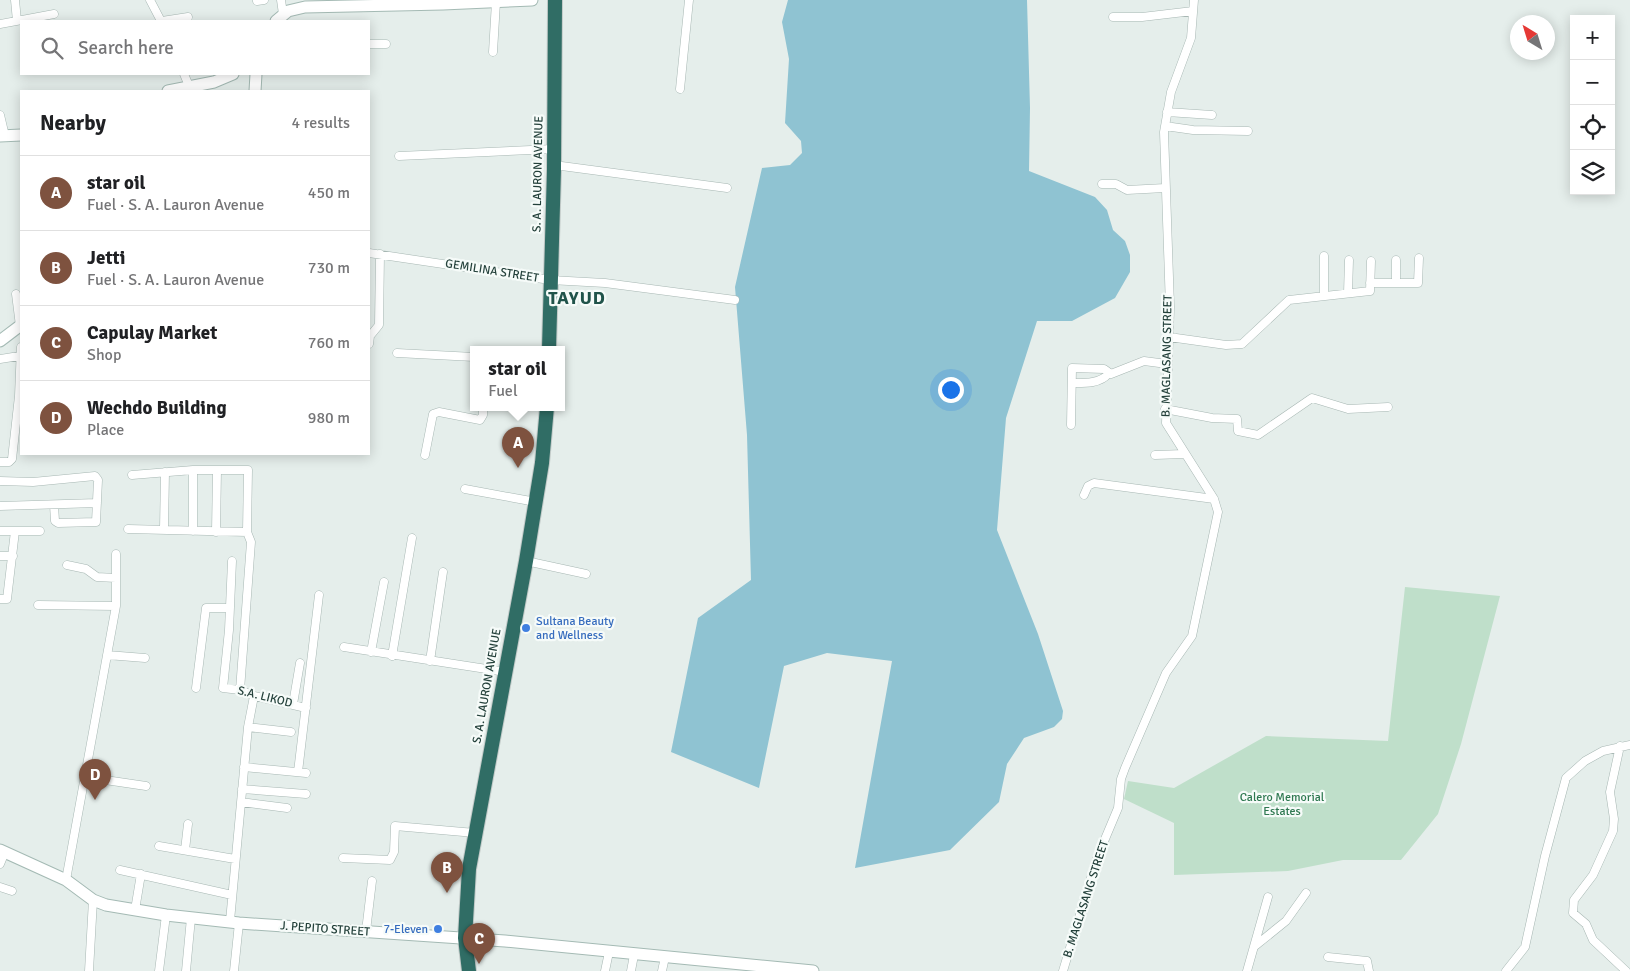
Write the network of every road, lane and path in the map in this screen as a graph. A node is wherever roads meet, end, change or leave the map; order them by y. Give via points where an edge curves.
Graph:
1 (15, 0) edge
2 (150, 0) edge
3 (282, 0) edge
4 (532, 0) edge
5 (555, 0) edge
6 (689, 0) edge
7 (1194, 0) edge
8 (496, 2) junction
9 (1194, 11) junction
10 (54, 14) dead end
11 (188, 17) dead end
12 (1113, 17) dead end
13 (280, 18) edge
14 (20, 20) edge
15 (22, 20) edge
16 (161, 20) edge
17 (168, 20) edge
18 (17, 21) junction
19 (0, 24) edge
20 (370, 44) edge
21 (386, 44) dead end
22 (493, 52) dead end
23 (184, 75) edge
24 (231, 75) edge
25 (256, 75) edge
26 (189, 86) junction
27 (680, 89) dead end
28 (172, 90) edge
29 (255, 90) edge
30 (1167, 112) junction
31 (0, 115) edge
32 (1212, 115) dead end
33 (1165, 126) junction
34 (1248, 131) dead end
35 (20, 134) edge
36 (3, 136) edge
37 (554, 149) junction
38 (399, 156) dead end
39 (554, 165) junction
40 (1102, 184) dead end
41 (726, 188) dead end
42 (1165, 188) junction
43 (370, 252) edge
44 (380, 254) junction
45 (1324, 256) dead end
46 (1418, 258) dead end
47 (1349, 260) dead end
48 (1396, 260) dead end
49 (1372, 261) dead end
50 (550, 280) junction
51 (1370, 283) junction
52 (1396, 283) junction
53 (1348, 293) junction
54 (16, 294) dead end
55 (1324, 295) junction
56 (735, 300) dead end
57 (20, 320) edge
58 (20, 327) edge
59 (1169, 337) junction
60 (370, 338) edge
61 (0, 341) edge
62 (549, 346) edge
63 (20, 352) edge
64 (398, 353) dead end
65 (19, 356) junction
66 (470, 357) edge
67 (0, 360) edge
68 (20, 363) edge
69 (1167, 364) junction
70 (1108, 374) junction
71 (1072, 383) junction
72 (20, 396) edge
73 (1388, 407) dead end
74 (1165, 409) junction
75 (482, 411) edge
76 (546, 411) edge
77 (19, 420) edge
78 (1071, 425) dead end
79 (12, 447) junction
80 (20, 447) edge
81 (1184, 454) junction
82 (426, 455) dead end
83 (1155, 455) dead end
84 (0, 462) edge
85 (193, 470) junction
86 (217, 470) junction
87 (165, 472) junction
88 (132, 474) dead end
89 (0, 481) edge
90 (465, 489) dead end
91 (1084, 495) dead end
92 (1214, 499) junction
93 (536, 502) junction
94 (98, 503) junction
95 (54, 505) junction
96 (0, 506) edge
97 (128, 529) dead end
98 (164, 529) junction
99 (0, 530) edge
100 (15, 531) junction
101 (40, 531) dead end
102 (193, 531) junction
103 (216, 532) junction
104 (247, 532) junction
105 (412, 538) dead end
106 (116, 554) dead end
107 (0, 556) edge
108 (13, 556) junction
109 (526, 561) junction
110 (232, 562) dead end
111 (66, 565) dead end
112 (443, 572) dead end
113 (586, 574) dead end
114 (116, 578) junction
115 (384, 582) dead end
116 (319, 595) dead end
117 (0, 599) edge
118 (38, 605) dead end
119 (116, 606) junction
120 (230, 608) junction
121 (344, 647) dead end
122 (371, 652) junction
123 (107, 655) junction
124 (392, 656) junction
125 (145, 658) dead end
126 (430, 661) junction
127 (300, 663) dead end
128 (506, 672) junction
129 (196, 688) dead end
130 (240, 690) junction
131 (254, 696) junction
132 (293, 704) junction
133 (306, 708) junction
134 (248, 727) junction
135 (291, 732) dead end
136 (1630, 745) edge
137 (1620, 746) junction
138 (244, 767) junction
139 (85, 777) junction
140 (146, 786) dead end
141 (242, 789) junction
142 (306, 794) dead end
143 (241, 802) junction
144 (287, 808) dead end
145 (188, 824) dead end
146 (475, 833) junction
147 (159, 846) dead end
148 (185, 850) junction
149 (2, 851) edge
150 (343, 858) dead end
151 (235, 859) junction
152 (0, 864) edge
153 (120, 870) dead end
154 (141, 874) junction
155 (66, 880) junction
156 (372, 881) dead end
157 (0, 887) edge
158 (12, 891) dead end
159 (1306, 893) dead end
160 (232, 895) junction
161 (1268, 897) dead end
162 (93, 900) junction
163 (135, 910) junction
164 (166, 915) junction
165 (191, 918) junction
166 (235, 922) junction
167 (366, 931) junction
168 (465, 938) junction
169 (1255, 946) junction
170 (609, 952) junction
171 (634, 955) junction
172 (665, 957) junction
173 (1328, 957) dead end
174 (90, 971) edge
175 (159, 971) edge
176 (186, 971) edge
177 (234, 971) edge
178 (469, 971) edge
179 (605, 971) edge
180 (631, 971) edge
181 (662, 971) edge
182 (813, 971) edge
183 (1063, 971) edge
184 (1247, 971) edge
185 (1369, 971) edge
186 (1506, 971) edge
187 (1626, 971) edge

1 - 18 street
2 - 16 street
3 - 13 street
4 - 8 street
5 - 37 highway, S. A. LAURON AVENUE
6 - 27 street
7 - 9 street, B. MAGLASANG STREET
8 - 13 street via 305,7 293,8
8 - 22 street
9 - 12 street
9 - 30 street, B. MAGLASANG STREET via 1191,38
10 - 15 street
11 - 17 street
14 - 18 street
18 - 19 street
20 - 21 street
23 - 26 street
24 - 26 street via 214,82
25 - 29 street
26 - 28 street
30 - 32 street
30 - 33 street, B. MAGLASANG STREET
31 - 36 street
33 - 34 street
33 - 42 street, B. MAGLASANG STREET
35 - 36 street
37 - 38 street
37 - 39 highway, S. A. LAURON AVENUE
39 - 41 street
39 - 50 highway, S. A. LAURON AVENUE
40 - 42 street via 1116,184 1127,190
42 - 59 street, B. MAGLASANG STREET
43 - 44 street, GEMILINA STREET
44 - 50 street, GEMILINA STREET
44 - 60 street via 379,325
45 - 55 street
46 - 52 street via 1418,283
47 - 53 street
48 - 52 street
49 - 51 street
50 - 56 street, GEMILINA STREET via 605,283
50 - 62 highway, S. A. LAURON AVENUE
51 - 52 street
51 - 53 street via 1370,291
53 - 55 street
54 - 57 street
55 - 59 street via 1288,300 1242,344 1226,345
58 - 61 street
59 - 69 street, B. MAGLASANG STREET
63 - 65 street
64 - 66 street
65 - 67 street
65 - 68 street
69 - 70 street via 1144,361
69 - 74 street, B. MAGLASANG STREET
70 - 71 street via 1093,382
70 - 71 street via 1104,369 1072,368
71 - 78 street
72 - 77 street
73 - 74 street via 1348,409 1310,398 1258,434 1238,431 1236,419
74 - 81 street, B. MAGLASANG STREET via 1166,426
75 - 82 street via 480,420 439,412 432,414
76 - 93 highway, S. A. LAURON AVENUE
77 - 79 street
79 - 80 street
79 - 84 street via 11,460
81 - 83 street
81 - 92 street, B. MAGLASANG STREET
85 - 86 street
85 - 87 street
85 - 102 street
86 - 103 street
86 - 104 street via 248,470
87 - 88 street
87 - 98 street
89 - 94 street via 33,482 95,476 98,480
90 - 93 street
91 - 92 street via 1094,482
92 - 183 street, B. MAGLASANG STREET via 1218,512 1215,533 1192,636 1166,673 1125,768 1118,808 1098,858
93 - 109 highway, S. A. LAURON AVENUE
94 - 95 street
94 - 95 street via 96,522 58,523
95 - 96 street
97 - 98 street
98 - 102 street
99 - 100 street
100 - 101 street
100 - 108 street
102 - 103 street
103 - 104 street
104 - 130 street via 251,542
105 - 124 street
106 - 114 street
107 - 108 street
108 - 117 street via 6,599
109 - 113 street
109 - 128 highway, S. A. LAURON AVENUE
110 - 120 street
111 - 114 street via 86,569 97,577
112 - 126 street
114 - 119 street
115 - 122 street
116 - 133 street
118 - 119 street
119 - 123 street
120 - 129 street via 206,608
120 - 130 street, S.A. LIKOD via 223,688
121 - 122 street
122 - 124 street
123 - 125 street
123 - 139 street
124 - 126 street
126 - 128 street
127 - 132 street
128 - 146 highway, S. A. LAURON AVENUE
130 - 131 street, S.A. LIKOD
131 - 132 street, S.A. LIKOD
131 - 134 street
132 - 133 street, S.A. LIKOD
133 - 138 street via 302,772
134 - 135 street
134 - 138 street
136 - 137 street
137 - 186 street via 1585,761 1566,778 1544,856 1525,947
137 - 187 street via 1610,792 1614,831 1593,875 1572,907 1573,913 1586,924 1593,940
138 - 141 street
139 - 140 street
139 - 155 street
141 - 142 street
141 - 143 street
143 - 144 street
143 - 151 street
145 - 148 street
146 - 150 street via 395,826 394,852 390,860
146 - 168 highway, S. A. LAURON AVENUE via 468,869
147 - 148 street
148 - 151 street
149 - 152 street
149 - 155 street, J. PEPITO STREET
151 - 160 street
153 - 154 street
154 - 160 street
154 - 163 street
155 - 162 street, J. PEPITO STREET
156 - 167 street
157 - 158 street
159 - 169 street via 1286,920
160 - 166 street
161 - 169 street
162 - 163 street, J. PEPITO STREET
162 - 174 street
163 - 164 street, J. PEPITO STREET
164 - 165 street, J. PEPITO STREET
164 - 175 street
165 - 166 street, J. PEPITO STREET
165 - 176 street
166 - 167 street, J. PEPITO STREET
166 - 177 street
167 - 168 street, J. PEPITO STREET
168 - 170 street, J. PEPITO STREET
168 - 178 highway, S. A. LAURON AVENUE
169 - 184 street
170 - 171 street, J. PEPITO STREET
170 - 179 street
171 - 172 street, J. PEPITO STREET
171 - 180 street
172 - 181 street
172 - 182 street, J. PEPITO STREET
173 - 185 street via 1367,961

